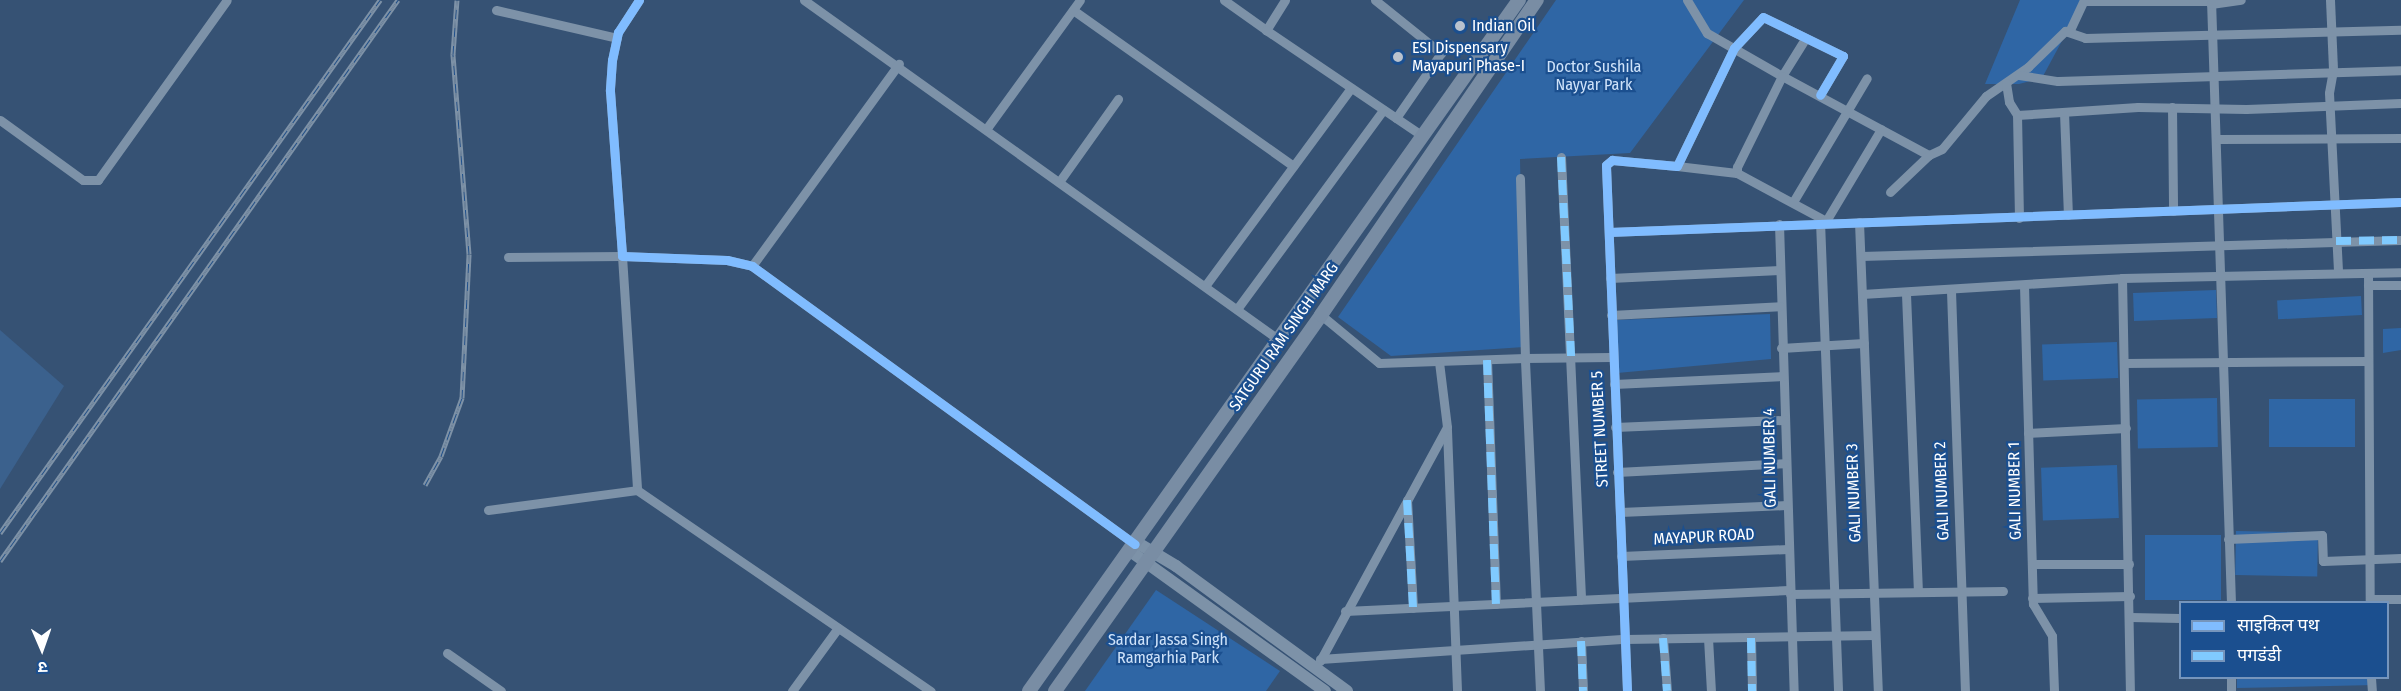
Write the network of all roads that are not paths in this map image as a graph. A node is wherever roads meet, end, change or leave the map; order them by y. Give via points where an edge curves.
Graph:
1 (227, 0) edge
2 (639, 0) edge
3 (804, 0) edge
4 (1080, 0) edge
5 (1224, 0) edge
6 (1286, 0) edge
7 (1376, 0) edge
8 (1519, 0) edge
9 (1537, 0) edge
10 (1688, 0) edge
11 (2241, 0) edge
12 (2330, 0) edge
13 (2084, 1) edge
14 (2211, 2) edge
15 (496, 10) dead end
16 (1073, 10) junction
17 (1266, 30) junction
18 (2401, 30) edge
19 (2069, 32) junction
20 (2331, 33) junction
21 (2213, 34) junction
22 (617, 38) junction
23 (1805, 39) junction
24 (1734, 48) junction
25 (899, 64) junction
26 (2333, 70) junction
27 (2401, 70) edge
28 (2214, 74) junction
29 (2019, 75) junction
30 (1782, 76) junction
31 (1867, 78) dead end
32 (2007, 82) junction
33 (1351, 88) junction
34 (1820, 95) junction
35 (1119, 99) dead end
36 (2401, 103) edge
37 (2172, 107) junction
38 (2330, 107) junction
39 (2216, 108) junction
40 (1383, 110) junction
41 (1848, 111) junction
42 (2064, 112) junction
43 (2017, 116) junction
44 (1396, 118) junction
45 (0, 120) edge
46 (987, 128) junction
47 (1881, 129) junction
48 (1421, 135) junction
49 (2401, 138) edge
50 (2218, 139) junction
51 (2331, 140) junction
52 (1929, 154) junction
53 (1561, 157) dead end
54 (1293, 166) junction
55 (1677, 166) junction
56 (1737, 173) junction
57 (1520, 178) dead end
58 (1059, 182) junction
59 (1890, 192) dead end
60 (1793, 202) junction
61 (2401, 202) edge
62 (2335, 203) junction
63 (2220, 208) junction
64 (2174, 211) junction
65 (2068, 215) junction
66 (2019, 218) junction
67 (1823, 221) junction
68 (1859, 222) junction
69 (1779, 224) junction
70 (1609, 232) junction
71 (2401, 240) edge
72 (2336, 241) junction
73 (2221, 244) junction
74 (622, 256) junction
75 (1861, 256) junction
76 (508, 257) dead end
77 (752, 266) junction
78 (1780, 270) junction
79 (2401, 272) edge
80 (2338, 273) junction
81 (2368, 273) junction
82 (2223, 275) junction
83 (1610, 278) junction
84 (2122, 278) junction
85 (2024, 285) junction
86 (2367, 285) junction
87 (2401, 285) edge
88 (1205, 286) junction
89 (1951, 291) junction
90 (1862, 294) junction
91 (1906, 294) junction
92 (1780, 306) junction
93 (1237, 309) junction
94 (1321, 315) junction
95 (1611, 315) junction
96 (1279, 340) junction
97 (1864, 344) junction
98 (1825, 346) junction
99 (1781, 348) junction
100 (1571, 357) junction
101 (1611, 357) junction
102 (1525, 358) junction
103 (1487, 360) junction
104 (2368, 361) junction
105 (1439, 362) junction
106 (2125, 363) junction
107 (2225, 363) junction
108 (1783, 376) junction
109 (1614, 384) junction
110 (1784, 420) junction
111 (1615, 427) junction
112 (1447, 428) junction
113 (2126, 428) junction
114 (2028, 433) junction
115 (1786, 463) junction
116 (1617, 472) junction
117 (637, 490) junction
118 (1407, 500) junction
119 (1786, 505) junction
120 (489, 510) dead end
121 (1620, 512) junction
122 (2228, 539) junction
123 (1135, 544) junction
124 (1788, 549) junction
125 (1149, 556) junction
126 (1621, 556) junction
127 (2401, 558) edge
128 (2369, 559) junction
129 (2031, 564) junction
130 (2129, 564) junction
131 (1873, 591) junction
132 (1918, 591) junction
133 (1960, 591) junction
134 (2003, 591) dead end
135 (1790, 592) junction
136 (1836, 593) junction
137 (2130, 596) junction
138 (1623, 597) junction
139 (2032, 598) junction
140 (2401, 599) edge
141 (1581, 600) junction
142 (2231, 601) edge
143 (2370, 601) edge
144 (1536, 603) junction
145 (1496, 604) junction
146 (1453, 606) junction
147 (1413, 608) junction
148 (1345, 611) junction
149 (2130, 616) junction
150 (2179, 618) edge
151 (838, 628) junction
152 (1875, 635) junction
153 (1837, 636) junction
154 (1791, 637) junction
155 (1663, 638) junction
156 (1708, 638) junction
157 (1751, 638) junction
158 (1625, 639) junction
159 (1581, 641) junction
160 (1538, 643) junction
161 (1455, 650) junction
162 (447, 653) dead end
163 (1318, 664) junction
164 (501, 691) edge
165 (792, 691) edge
166 (931, 691) edge
167 (1029, 691) edge
168 (1055, 691) edge
169 (1325, 691) edge
170 (1347, 691) edge
171 (1457, 691) edge
172 (1540, 691) edge
173 (1583, 691) edge
174 (1627, 691) edge
175 (1667, 691) edge
176 (1711, 691) edge
177 (1752, 691) edge
178 (1794, 691) edge
179 (1838, 691) edge
180 (1878, 691) edge
181 (1965, 691) edge
182 (2054, 691) edge
183 (2130, 691) edge

1 - 45 street via 98,180 83,180
2 - 22 street
3 - 25 street
4 - 16 street
5 - 17 street
6 - 17 street
7 - 44 street via 1441,53
8 - 48 main road, SATGURU RAM SINGH MARG
9 - 94 main road, SATGURU RAM SINGH MARG
10 - 24 street via 1707,33
11 - 14 street
12 - 20 street
13 - 14 street
13 - 19 street
14 - 21 street
15 - 22 street
16 - 46 street
16 - 54 street
17 - 33 street
18 - 20 street
19 - 21 street via 2085,38
19 - 29 street via 2060,33
20 - 21 street
20 - 26 street
21 - 28 street
22 - 74 street via 610,91
23 - 24 street via 1763,17
23 - 30 street
23 - 34 street via 1843,56
24 - 30 street
24 - 55 street
25 - 46 street
25 - 77 street
26 - 27 street
26 - 28 street
26 - 38 street
28 - 29 street via 2058,81
28 - 39 street
29 - 32 street
30 - 34 street
30 - 56 street
31 - 41 street
32 - 43 street via 2009,102
32 - 52 street via 1986,96 1942,149
33 - 40 street
33 - 54 street
34 - 41 street
35 - 58 street
36 - 38 street
37 - 39 street
37 - 42 street
37 - 64 street
38 - 39 street
38 - 51 street
39 - 50 street
40 - 44 street
40 - 93 street
41 - 47 street
41 - 60 street
42 - 43 street
42 - 65 street
43 - 66 street
44 - 48 street
46 - 58 street
47 - 52 street
47 - 67 street
48 - 96 main road, SATGURU RAM SINGH MARG
49 - 51 street
50 - 51 street
50 - 63 street
51 - 62 street
52 - 59 street
53 - 100 street
54 - 88 street
55 - 56 street
55 - 70 street, STREET NUMBER 5 via 1612,160 1606,165
56 - 60 street
57 - 102 street
58 - 88 street
60 - 67 street
61 - 62 street
62 - 63 street
62 - 72 street
63 - 64 street
63 - 73 street
64 - 65 street
65 - 66 street
66 - 68 street
67 - 68 street
67 - 69 street
67 - 98 street
68 - 75 street, GALI NUMBER 3
69 - 70 street
69 - 78 street, GALI NUMBER 4
70 - 83 street, STREET NUMBER 5
71 - 72 street
72 - 73 street
72 - 80 street
73 - 75 street
73 - 82 street
74 - 76 street
74 - 77 street via 727,260
74 - 117 street
75 - 90 street, GALI NUMBER 3
77 - 123 street
78 - 83 street
78 - 92 street, GALI NUMBER 4
79 - 81 street
80 - 81 street
80 - 82 street
81 - 86 street
82 - 84 street
82 - 107 street
83 - 95 street, STREET NUMBER 5
84 - 85 street
84 - 106 street
85 - 89 street
85 - 114 street, GALI NUMBER 1
86 - 87 street
86 - 104 street
88 - 93 street
89 - 91 street
89 - 133 street, GALI NUMBER 2
90 - 91 street
90 - 97 street, GALI NUMBER 3
91 - 132 street
92 - 95 street
92 - 99 street, GALI NUMBER 4
93 - 96 street
94 - 105 street via 1372,360 1388,364
94 - 125 main road, SATGURU RAM SINGH MARG
95 - 101 street, STREET NUMBER 5
96 - 123 main road, SATGURU RAM SINGH MARG
97 - 98 street
97 - 131 street, GALI NUMBER 3
98 - 99 street
98 - 136 street
99 - 108 street, GALI NUMBER 4
100 - 101 street
100 - 102 street
100 - 141 street
101 - 109 street, STREET NUMBER 5
102 - 103 street
102 - 144 street
103 - 105 street
103 - 145 street
104 - 107 street
104 - 128 street
105 - 112 street
106 - 107 street
106 - 113 street
107 - 122 street
108 - 109 street
108 - 110 street, GALI NUMBER 4
109 - 111 street, STREET NUMBER 5
110 - 111 street
110 - 115 street, GALI NUMBER 4
111 - 116 street, STREET NUMBER 5
112 - 118 street
112 - 146 street
113 - 114 street
113 - 130 street
114 - 129 street, GALI NUMBER 1
115 - 116 street
115 - 119 street, GALI NUMBER 4
116 - 121 street, STREET NUMBER 5
117 - 120 street
117 - 151 street
118 - 147 street
118 - 148 street
119 - 121 street
119 - 124 street, GALI NUMBER 4
121 - 126 street, STREET NUMBER 5
122 - 128 street via 2322,535 2323,561
122 - 142 street
123 - 125 street
123 - 167 main road, SATGURU RAM SINGH MARG
124 - 126 street, MAYAPUR ROAD
124 - 135 street, GALI NUMBER 4
125 - 163 street
125 - 168 main road, SATGURU RAM SINGH MARG
125 - 169 street
126 - 138 street, STREET NUMBER 5
127 - 128 street
128 - 143 street
129 - 130 street
129 - 139 street, GALI NUMBER 1
130 - 137 street
131 - 132 street
131 - 136 street
131 - 152 street, GALI NUMBER 3
132 - 133 street
133 - 134 street
133 - 181 street, GALI NUMBER 2
135 - 136 street
135 - 138 street
135 - 154 street, GALI NUMBER 4
136 - 153 street
137 - 139 street
137 - 149 street
138 - 141 street
138 - 158 street, STREET NUMBER 5
139 - 182 street, GALI NUMBER 1 via 2034,609 2052,636
140 - 143 street
141 - 144 street
144 - 145 street
144 - 160 street
145 - 146 street
146 - 147 street
146 - 161 street
147 - 148 street
148 - 163 street
149 - 150 street
149 - 183 street
151 - 165 street
151 - 166 street
152 - 153 street
152 - 180 street, GALI NUMBER 3
153 - 154 street
153 - 179 street
154 - 157 street
154 - 178 street, GALI NUMBER 4
155 - 156 street
155 - 158 street
155 - 175 street
156 - 157 street
156 - 176 street
157 - 177 street
158 - 159 street
158 - 174 street, STREET NUMBER 5
159 - 160 street
159 - 173 street
160 - 161 street
160 - 172 street
161 - 163 street
161 - 171 street
162 - 164 street
163 - 170 street

